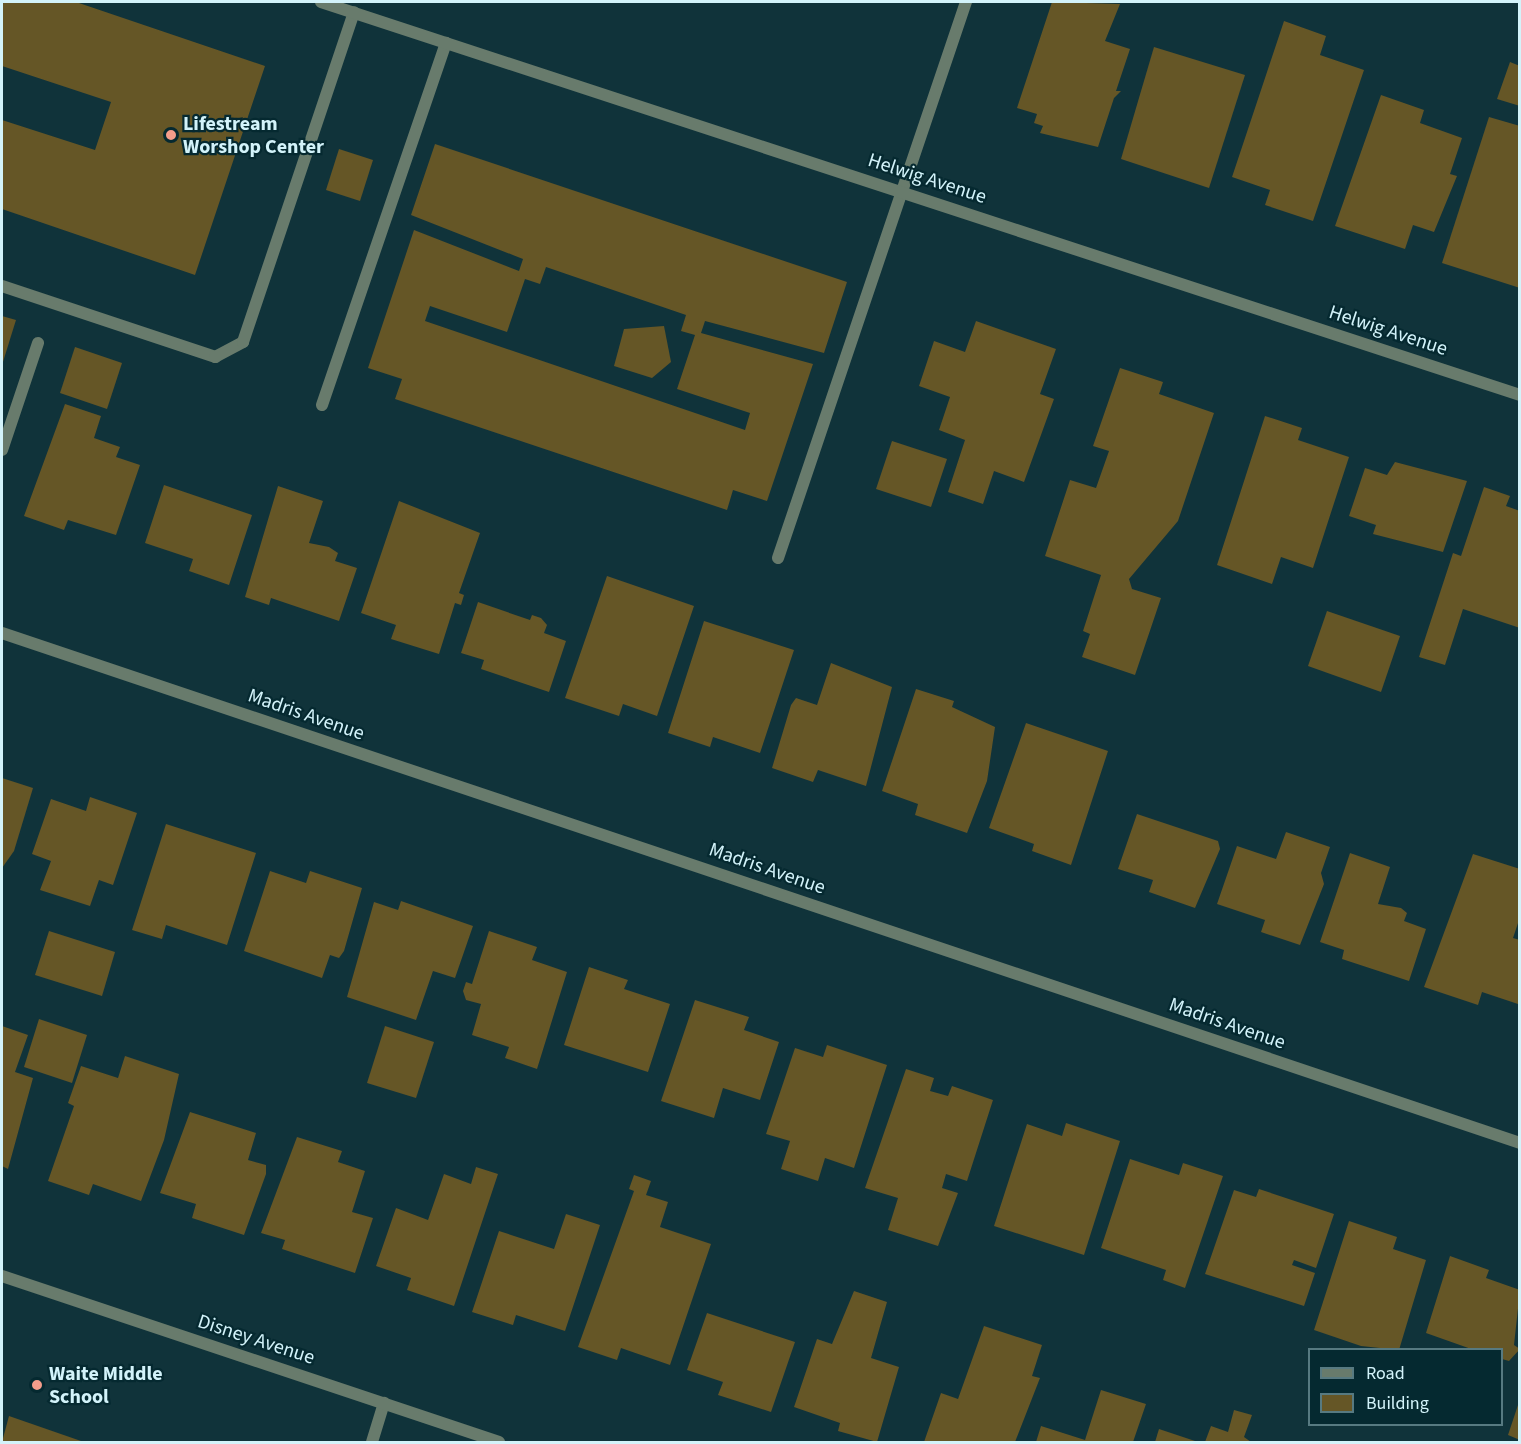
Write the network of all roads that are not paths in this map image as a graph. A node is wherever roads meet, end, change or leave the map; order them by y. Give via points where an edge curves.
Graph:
1 (321, 2) edge
2 (966, 2) edge
3 (354, 12) junction
4 (446, 43) junction
5 (904, 192) junction
6 (2, 286) edge
7 (38, 343) dead end
8 (1520, 394) edge
9 (322, 405) dead end
10 (2, 450) edge
11 (778, 558) dead end
12 (2, 633) edge
13 (1520, 1143) edge
14 (2, 1276) edge
15 (384, 1403) junction
16 (372, 1443) edge
17 (499, 1443) edge

1 - 3 street, Helwig Avenue
2 - 5 street
3 - 4 street, Helwig Avenue
3 - 6 street via 243,342 215,357
4 - 5 street, Helwig Avenue
4 - 9 street
5 - 8 street, Helwig Avenue
5 - 11 street
7 - 10 street
12 - 13 street, Madris Avenue
14 - 15 street, Disney Avenue
15 - 16 street
15 - 17 street, Disney Avenue

